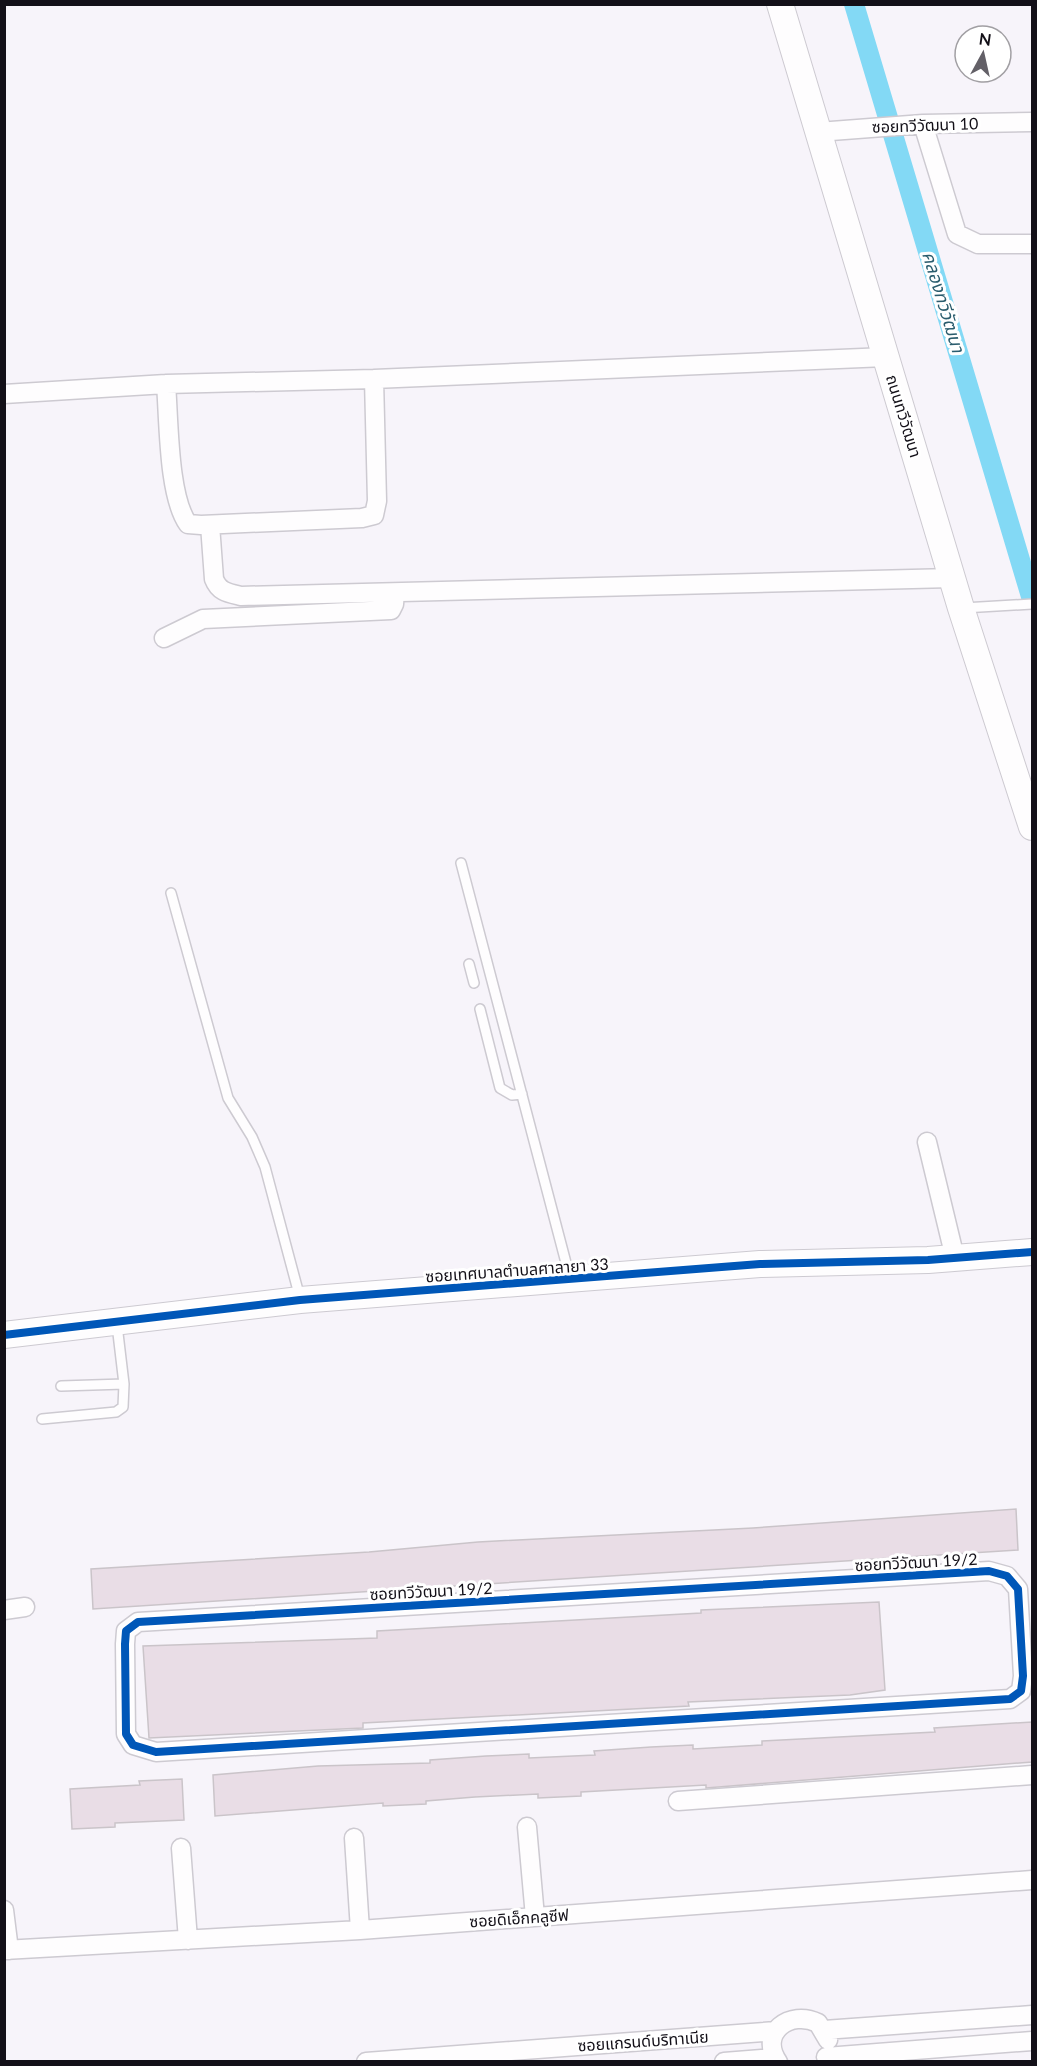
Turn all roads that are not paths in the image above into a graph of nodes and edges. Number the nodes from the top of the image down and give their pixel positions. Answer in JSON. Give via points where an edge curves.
{"nodes":[{"id":1,"x":780,"y":4,"type":"edge"},
{"id":2,"x":1032,"y":122,"type":"edge"},
{"id":3,"x":919,"y":124,"type":"junction"},
{"id":4,"x":818,"y":132,"type":"junction"},
{"id":5,"x":1032,"y":244,"type":"edge"},
{"id":6,"x":886,"y":357,"type":"junction"},
{"id":7,"x":374,"y":379,"type":"junction"},
{"id":8,"x":166,"y":384,"type":"junction"},
{"id":9,"x":4,"y":394,"type":"edge"},
{"id":10,"x":210,"y":525,"type":"junction"},
{"id":11,"x":952,"y":578,"type":"junction"},
{"id":12,"x":394,"y":593,"type":"junction"},
{"id":13,"x":1032,"y":604,"type":"edge"},
{"id":14,"x":961,"y":608,"type":"junction"},
{"id":15,"x":164,"y":638,"type":"dead end"},
{"id":16,"x":1032,"y":827,"type":"edge"},
{"id":17,"x":461,"y":863,"type":"dead end"},
{"id":18,"x":171,"y":893,"type":"dead end"},
{"id":19,"x":469,"y":964,"type":"dead end"},
{"id":20,"x":474,"y":983,"type":"dead end"},
{"id":21,"x":480,"y":1009,"type":"dead end"},
{"id":22,"x":522,"y":1094,"type":"junction"},
{"id":23,"x":927,"y":1142,"type":"dead end"},
{"id":24,"x":1032,"y":1252,"type":"edge"},
{"id":25,"x":955,"y":1257,"type":"junction"},
{"id":26,"x":571,"y":1280,"type":"junction"},
{"id":27,"x":300,"y":1300,"type":"junction"},
{"id":28,"x":116,"y":1322,"type":"junction"},
{"id":29,"x":4,"y":1335,"type":"edge"},
{"id":30,"x":124,"y":1383,"type":"junction"},
{"id":31,"x":61,"y":1386,"type":"dead end"},
{"id":32,"x":42,"y":1419,"type":"dead end"},
{"id":33,"x":25,"y":1607,"type":"dead end"},
{"id":34,"x":4,"y":1610,"type":"edge"},
{"id":35,"x":1027,"y":1630,"type":"edge"},
{"id":36,"x":1032,"y":1775,"type":"edge"},
{"id":37,"x":678,"y":1801,"type":"dead end"},
{"id":38,"x":527,"y":1827,"type":"dead end"},
{"id":39,"x":354,"y":1838,"type":"dead end"},
{"id":40,"x":181,"y":1848,"type":"dead end"},
{"id":41,"x":1032,"y":1880,"type":"edge"},
{"id":42,"x":4,"y":1910,"type":"edge"},
{"id":43,"x":535,"y":1917,"type":"junction"},
{"id":44,"x":360,"y":1930,"type":"junction"},
{"id":45,"x":188,"y":1940,"type":"junction"},
{"id":46,"x":7,"y":1950,"type":"edge"},
{"id":47,"x":1032,"y":2015,"type":"edge"},
{"id":48,"x":824,"y":2030,"type":"junction"},
{"id":49,"x":776,"y":2031,"type":"junction"},
{"id":50,"x":1032,"y":2041,"type":"edge"},
{"id":51,"x":824,"y":2059,"type":"edge"},
{"id":52,"x":776,"y":2060,"type":"edge"},
{"id":53,"x":366,"y":2061,"type":"edge"},
{"id":54,"x":724,"y":2061,"type":"edge"}],
"edges":[{"from":1,"to":4,"type":"street","name":"ถนนทวีวัฒนา"},
{"from":2,"to":3,"type":"street","name":"ซอยทวีวัฒนา 10"},
{"from":3,"to":4,"type":"street","name":"ซอยทวีวัฒนา 10"},
{"from":3,"to":5,"type":"street","via":[[957,234],[978,244]]},
{"from":4,"to":6,"type":"street","name":"ถนนทวีวัฒนา"},
{"from":6,"to":7,"type":"street"},
{"from":6,"to":11,"type":"street","name":"ถนนทวีวัฒนา"},
{"from":7,"to":8,"type":"street"},
{"from":7,"to":10,"type":"street","via":[[375,515]]},
{"from":8,"to":9,"type":"street"},
{"from":8,"to":10,"type":"street","via":[[180,513],[188,524]]},
{"from":10,"to":12,"type":"street","via":[[214,579],[217,588],[226,593]]},
{"from":11,"to":12,"type":"street"},
{"from":11,"to":14,"type":"street","name":"ถนนทวีวัฒนา"},
{"from":12,"to":15,"type":"street","via":[[391,609],[203,619]]},
{"from":13,"to":14,"type":"lane"},
{"from":14,"to":16,"type":"street","name":"ถนนทวีวัฒนา"},
{"from":17,"to":22,"type":"lane"},
{"from":18,"to":27,"type":"lane","via":[[228,1098],[265,1167]]},
{"from":19,"to":20,"type":"lane"},
{"from":21,"to":22,"type":"lane","via":[[500,1088],[512,1095]]},
{"from":22,"to":26,"type":"lane"},
{"from":23,"to":25,"type":"street"},
{"from":24,"to":25,"type":"street","name":"ซอยเทศบาลตำบลศาลายา 33"},
{"from":25,"to":26,"type":"street","name":"ซอยเทศบาลตำบลศาลายา 33","via":[[760,1264]]},
{"from":26,"to":27,"type":"street","name":"ซอยเทศบาลตำบลศาลายา 33"},
{"from":27,"to":28,"type":"street","name":"ซอยเทศบาลตำบลศาลายา 33"},
{"from":28,"to":29,"type":"street","name":"ซอยเทศบาลตำบลศาลายา 33"},
{"from":28,"to":30,"type":"lane"},
{"from":30,"to":31,"type":"lane"},
{"from":30,"to":32,"type":"lane","via":[[125,1400],[116,1412]]},
{"from":33,"to":34,"type":"street"},
{"from":35,"to":35,"type":"street","name":"ซอยทวีวัฒนา 19/2","via":[[1021,1691],[1010,1699],[156,1752],[133,1745],[126,1734],[126,1631],[138,1622],[989,1571],[1007,1576],[1018,1589]]},
{"from":36,"to":37,"type":"street"},
{"from":38,"to":43,"type":"street"},
{"from":39,"to":44,"type":"street"},
{"from":40,"to":45,"type":"street"},
{"from":41,"to":43,"type":"street","name":"ซอยดิเอ็กคลูซีฟ"},
{"from":42,"to":46,"type":"street"},
{"from":43,"to":44,"type":"street","name":"ซอยดิเอ็กคลูซีฟ"},
{"from":44,"to":45,"type":"street","name":"ซอยดิเอ็กคลูซีฟ"},
{"from":45,"to":46,"type":"street","name":"ซอยดิเอ็กคลูซีฟ"},
{"from":47,"to":48,"type":"street"},
{"from":48,"to":49,"type":"street","name":"ซอยแกรนด์บริทาเนีย","via":[[818,2023],[800,2017],[790,2019]]},
{"from":48,"to":51,"type":"street","via":[[828,2048]]},
{"from":49,"to":52,"type":"street","name":"ซอยแกรนด์บริทาเนีย","via":[[772,2049]]},
{"from":49,"to":53,"type":"street","name":"ซอยแกรนด์บริทาเนีย"},
{"from":50,"to":51,"type":"street"},
{"from":52,"to":54,"type":"street","name":"ซอยแกรนด์บริทาเนีย"}]}
